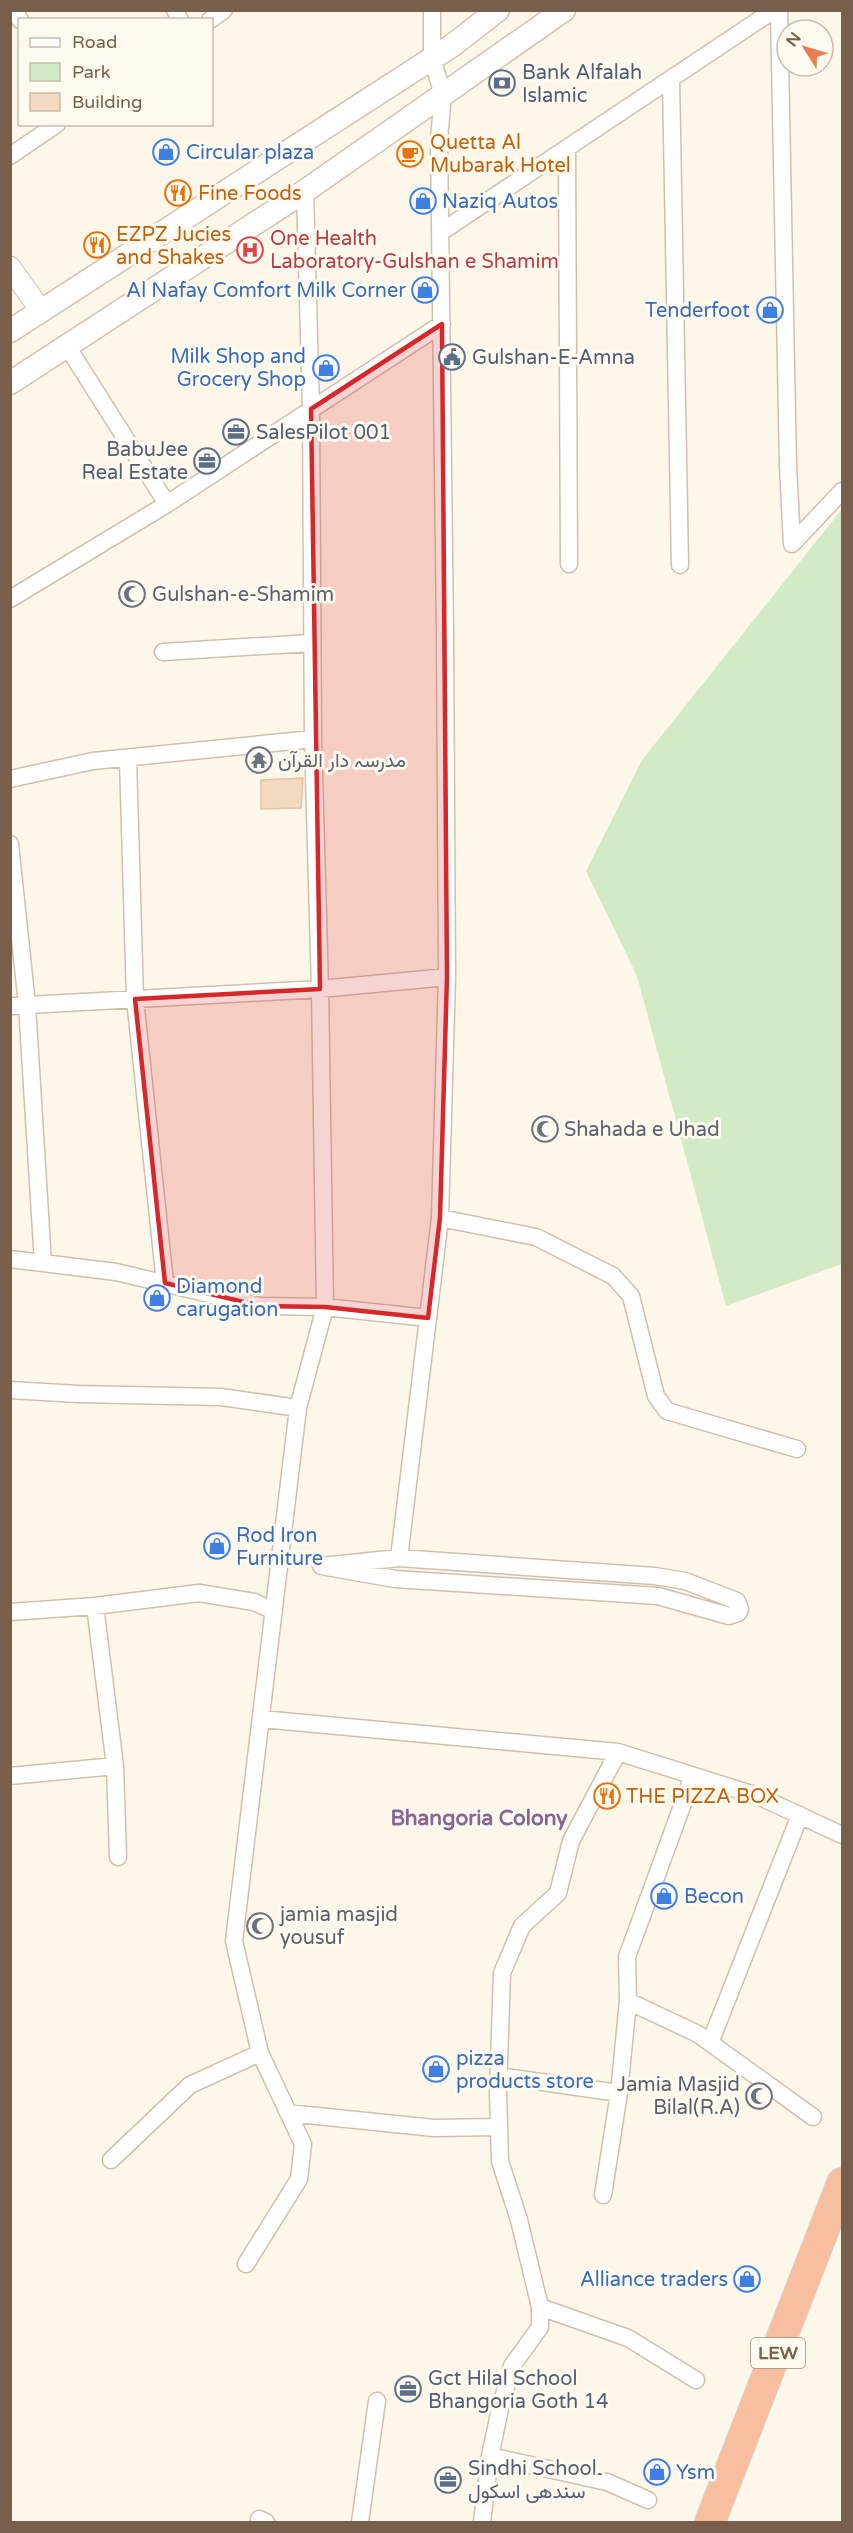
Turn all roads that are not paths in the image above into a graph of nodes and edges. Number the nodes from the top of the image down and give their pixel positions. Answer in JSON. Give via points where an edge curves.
{"nodes":[{"id":1,"x":432,"y":10,"type":"edge"},
{"id":2,"x":498,"y":10,"type":"edge"},
{"id":3,"x":564,"y":10,"type":"edge"},
{"id":4,"x":774,"y":10,"type":"edge"},
{"id":5,"x":779,"y":10,"type":"edge"},
{"id":6,"x":432,"y":58,"type":"junction"},
{"id":7,"x":671,"y":79,"type":"junction"},
{"id":8,"x":443,"y":95,"type":"junction"},
{"id":9,"x":54,"y":126,"type":"edge"},
{"id":10,"x":567,"y":148,"type":"junction"},
{"id":11,"x":10,"y":156,"type":"edge"},
{"id":12,"x":305,"y":191,"type":"junction"},
{"id":13,"x":441,"y":232,"type":"junction"},
{"id":14,"x":10,"y":267,"type":"edge"},
{"id":15,"x":41,"y":311,"type":"junction"},
{"id":16,"x":442,"y":324,"type":"junction"},
{"id":17,"x":10,"y":331,"type":"edge"},
{"id":18,"x":67,"y":346,"type":"junction"},
{"id":19,"x":10,"y":383,"type":"edge"},
{"id":20,"x":311,"y":409,"type":"junction"},
{"id":21,"x":843,"y":491,"type":"edge"},
{"id":22,"x":167,"y":504,"type":"junction"},
{"id":23,"x":569,"y":564,"type":"dead end"},
{"id":24,"x":680,"y":565,"type":"dead end"},
{"id":25,"x":10,"y":599,"type":"edge"},
{"id":26,"x":311,"y":643,"type":"junction"},
{"id":27,"x":163,"y":652,"type":"dead end"},
{"id":28,"x":313,"y":739,"type":"junction"},
{"id":29,"x":128,"y":759,"type":"junction"},
{"id":30,"x":10,"y":779,"type":"edge"},
{"id":31,"x":10,"y":844,"type":"edge"},
{"id":32,"x":447,"y":977,"type":"junction"},
{"id":33,"x":320,"y":989,"type":"junction"},
{"id":34,"x":135,"y":999,"type":"junction"},
{"id":35,"x":19,"y":1005,"type":"edge"},
{"id":36,"x":440,"y":1218,"type":"junction"},
{"id":37,"x":10,"y":1259,"type":"edge"},
{"id":38,"x":43,"y":1263,"type":"junction"},
{"id":39,"x":165,"y":1283,"type":"junction"},
{"id":40,"x":325,"y":1306,"type":"junction"},
{"id":41,"x":428,"y":1318,"type":"junction"},
{"id":42,"x":10,"y":1390,"type":"edge"},
{"id":43,"x":298,"y":1407,"type":"junction"},
{"id":44,"x":797,"y":1449,"type":"dead end"},
{"id":45,"x":399,"y":1558,"type":"junction"},
{"id":46,"x":95,"y":1606,"type":"junction"},
{"id":47,"x":274,"y":1611,"type":"junction"},
{"id":48,"x":10,"y":1612,"type":"edge"},
{"id":49,"x":261,"y":1719,"type":"junction"},
{"id":50,"x":618,"y":1752,"type":"junction"},
{"id":51,"x":115,"y":1766,"type":"junction"},
{"id":52,"x":10,"y":1776,"type":"edge"},
{"id":53,"x":693,"y":1776,"type":"junction"},
{"id":54,"x":800,"y":1815,"type":"junction"},
{"id":55,"x":843,"y":1835,"type":"edge"},
{"id":56,"x":118,"y":1857,"type":"dead end"},
{"id":57,"x":628,"y":2001,"type":"junction"},
{"id":58,"x":710,"y":2043,"type":"junction"},
{"id":59,"x":260,"y":2053,"type":"junction"},
{"id":60,"x":499,"y":2076,"type":"junction"},
{"id":61,"x":619,"y":2093,"type":"junction"},
{"id":62,"x":288,"y":2113,"type":"junction"},
{"id":63,"x":813,"y":2117,"type":"dead end"},
{"id":64,"x":499,"y":2127,"type":"junction"},
{"id":65,"x":111,"y":2160,"type":"dead end"},
{"id":66,"x":843,"y":2183,"type":"edge"},
{"id":67,"x":603,"y":2195,"type":"dead end"},
{"id":68,"x":246,"y":2264,"type":"dead end"},
{"id":69,"x":540,"y":2307,"type":"junction"},
{"id":70,"x":696,"y":2380,"type":"dead end"},
{"id":71,"x":377,"y":2401,"type":"dead end"},
{"id":72,"x":490,"y":2456,"type":"junction"},
{"id":73,"x":648,"y":2500,"type":"dead end"},
{"id":74,"x":360,"y":2523,"type":"edge"},
{"id":75,"x":482,"y":2523,"type":"edge"},
{"id":76,"x":710,"y":2523,"type":"edge"}],
"edges":[{"from":1,"to":6,"type":"street"},
{"from":2,"to":6,"type":"main road"},
{"from":3,"to":8,"type":"main road"},
{"from":4,"to":7,"type":"street"},
{"from":5,"to":21,"type":"street","via":[[792,544]]},
{"from":6,"to":8,"type":"street"},
{"from":6,"to":15,"type":"main road"},
{"from":7,"to":10,"type":"street"},
{"from":7,"to":24,"type":"street"},
{"from":8,"to":12,"type":"main road"},
{"from":8,"to":13,"type":"street","via":[[439,139]]},
{"from":9,"to":11,"type":"street"},
{"from":10,"to":13,"type":"street"},
{"from":10,"to":23,"type":"street"},
{"from":12,"to":18,"type":"main road"},
{"from":12,"to":20,"type":"street"},
{"from":13,"to":16,"type":"street"},
{"from":14,"to":15,"type":"street"},
{"from":15,"to":17,"type":"main road"},
{"from":16,"to":20,"type":"street"},
{"from":16,"to":32,"type":"street"},
{"from":18,"to":19,"type":"main road"},
{"from":18,"to":22,"type":"street"},
{"from":20,"to":22,"type":"street"},
{"from":20,"to":26,"type":"street"},
{"from":22,"to":25,"type":"street"},
{"from":26,"to":27,"type":"street"},
{"from":26,"to":28,"type":"street"},
{"from":28,"to":29,"type":"street"},
{"from":28,"to":33,"type":"street"},
{"from":29,"to":30,"type":"street","via":[[93,761]]},
{"from":29,"to":34,"type":"street"},
{"from":31,"to":35,"type":"street"},
{"from":32,"to":33,"type":"street"},
{"from":32,"to":36,"type":"street"},
{"from":33,"to":34,"type":"street"},
{"from":33,"to":40,"type":"street"},
{"from":34,"to":35,"type":"street"},
{"from":34,"to":39,"type":"street"},
{"from":35,"to":38,"type":"street"},
{"from":36,"to":41,"type":"street"},
{"from":36,"to":44,"type":"street","via":[[536,1237],[613,1276],[631,1296],[656,1396],[667,1411]]},
{"from":37,"to":38,"type":"street"},
{"from":38,"to":39,"type":"street"},
{"from":39,"to":40,"type":"street","via":[[260,1306]]},
{"from":40,"to":41,"type":"street"},
{"from":40,"to":43,"type":"street"},
{"from":41,"to":45,"type":"street"},
{"from":42,"to":43,"type":"street","via":[[221,1397]]},
{"from":43,"to":47,"type":"street"},
{"from":45,"to":45,"type":"street","via":[[655,1576],[685,1581],[737,1601],[740,1609],[735,1616],[729,1616],[658,1596],[395,1579],[321,1566]]},
{"from":46,"to":47,"type":"street","via":[[199,1593],[254,1602]]},
{"from":46,"to":48,"type":"street"},
{"from":46,"to":51,"type":"street"},
{"from":47,"to":49,"type":"street"},
{"from":49,"to":50,"type":"street"},
{"from":49,"to":59,"type":"street","via":[[234,1941]]},
{"from":50,"to":53,"type":"street"},
{"from":50,"to":60,"type":"street","via":[[571,1841],[558,1893],[522,1926],[502,1973]]},
{"from":51,"to":52,"type":"street"},
{"from":51,"to":56,"type":"street"},
{"from":53,"to":54,"type":"street","via":[[758,1796]]},
{"from":53,"to":57,"type":"street","via":[[627,1957]]},
{"from":54,"to":55,"type":"street"},
{"from":54,"to":58,"type":"street"},
{"from":57,"to":58,"type":"street"},
{"from":57,"to":61,"type":"street"},
{"from":58,"to":63,"type":"street"},
{"from":59,"to":62,"type":"street"},
{"from":59,"to":65,"type":"street","via":[[189,2085]]},
{"from":60,"to":61,"type":"street"},
{"from":60,"to":64,"type":"street"},
{"from":61,"to":67,"type":"street"},
{"from":62,"to":64,"type":"street","via":[[434,2128]]},
{"from":62,"to":68,"type":"street","via":[[303,2144],[298,2179]]},
{"from":64,"to":69,"type":"street","via":[[500,2161]]},
{"from":66,"to":76,"type":"highway","number":"LEW"},
{"from":69,"to":70,"type":"street","via":[[628,2338]]},
{"from":69,"to":72,"type":"street","via":[[540,2327],[512,2366]]},
{"from":71,"to":74,"type":"street"},
{"from":72,"to":73,"type":"street","via":[[607,2482]]},
{"from":72,"to":75,"type":"street"}]}
